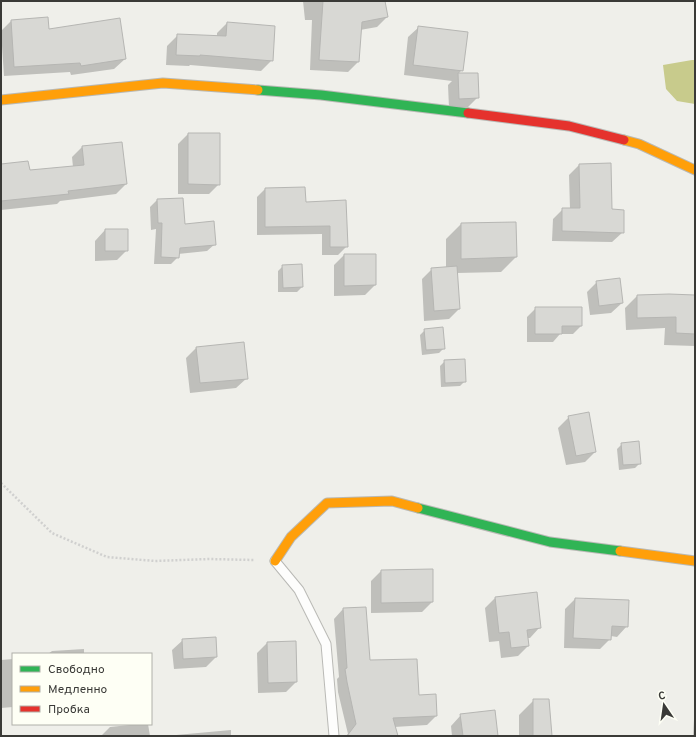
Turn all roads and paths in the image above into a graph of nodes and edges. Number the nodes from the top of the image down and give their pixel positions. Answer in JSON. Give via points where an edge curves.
{"nodes":[{"id":1,"x":1,"y":100,"type":"edge"},
{"id":2,"x":695,"y":170,"type":"edge"},
{"id":3,"x":1,"y":483,"type":"edge"},
{"id":4,"x":275,"y":561,"type":"junction"},
{"id":5,"x":695,"y":561,"type":"edge"},
{"id":6,"x":334,"y":736,"type":"edge"}],
"edges":[{"from":1,"to":2,"type":"street","via":[[163,83],[321,95],[569,126],[639,144]]},
{"from":3,"to":4,"type":"path","via":[[52,533],[107,557],[155,561]]},
{"from":4,"to":5,"type":"street","via":[[291,537],[327,503],[392,502],[550,542]]},
{"from":4,"to":6,"type":"lane","via":[[299,590],[326,644]]}]}
